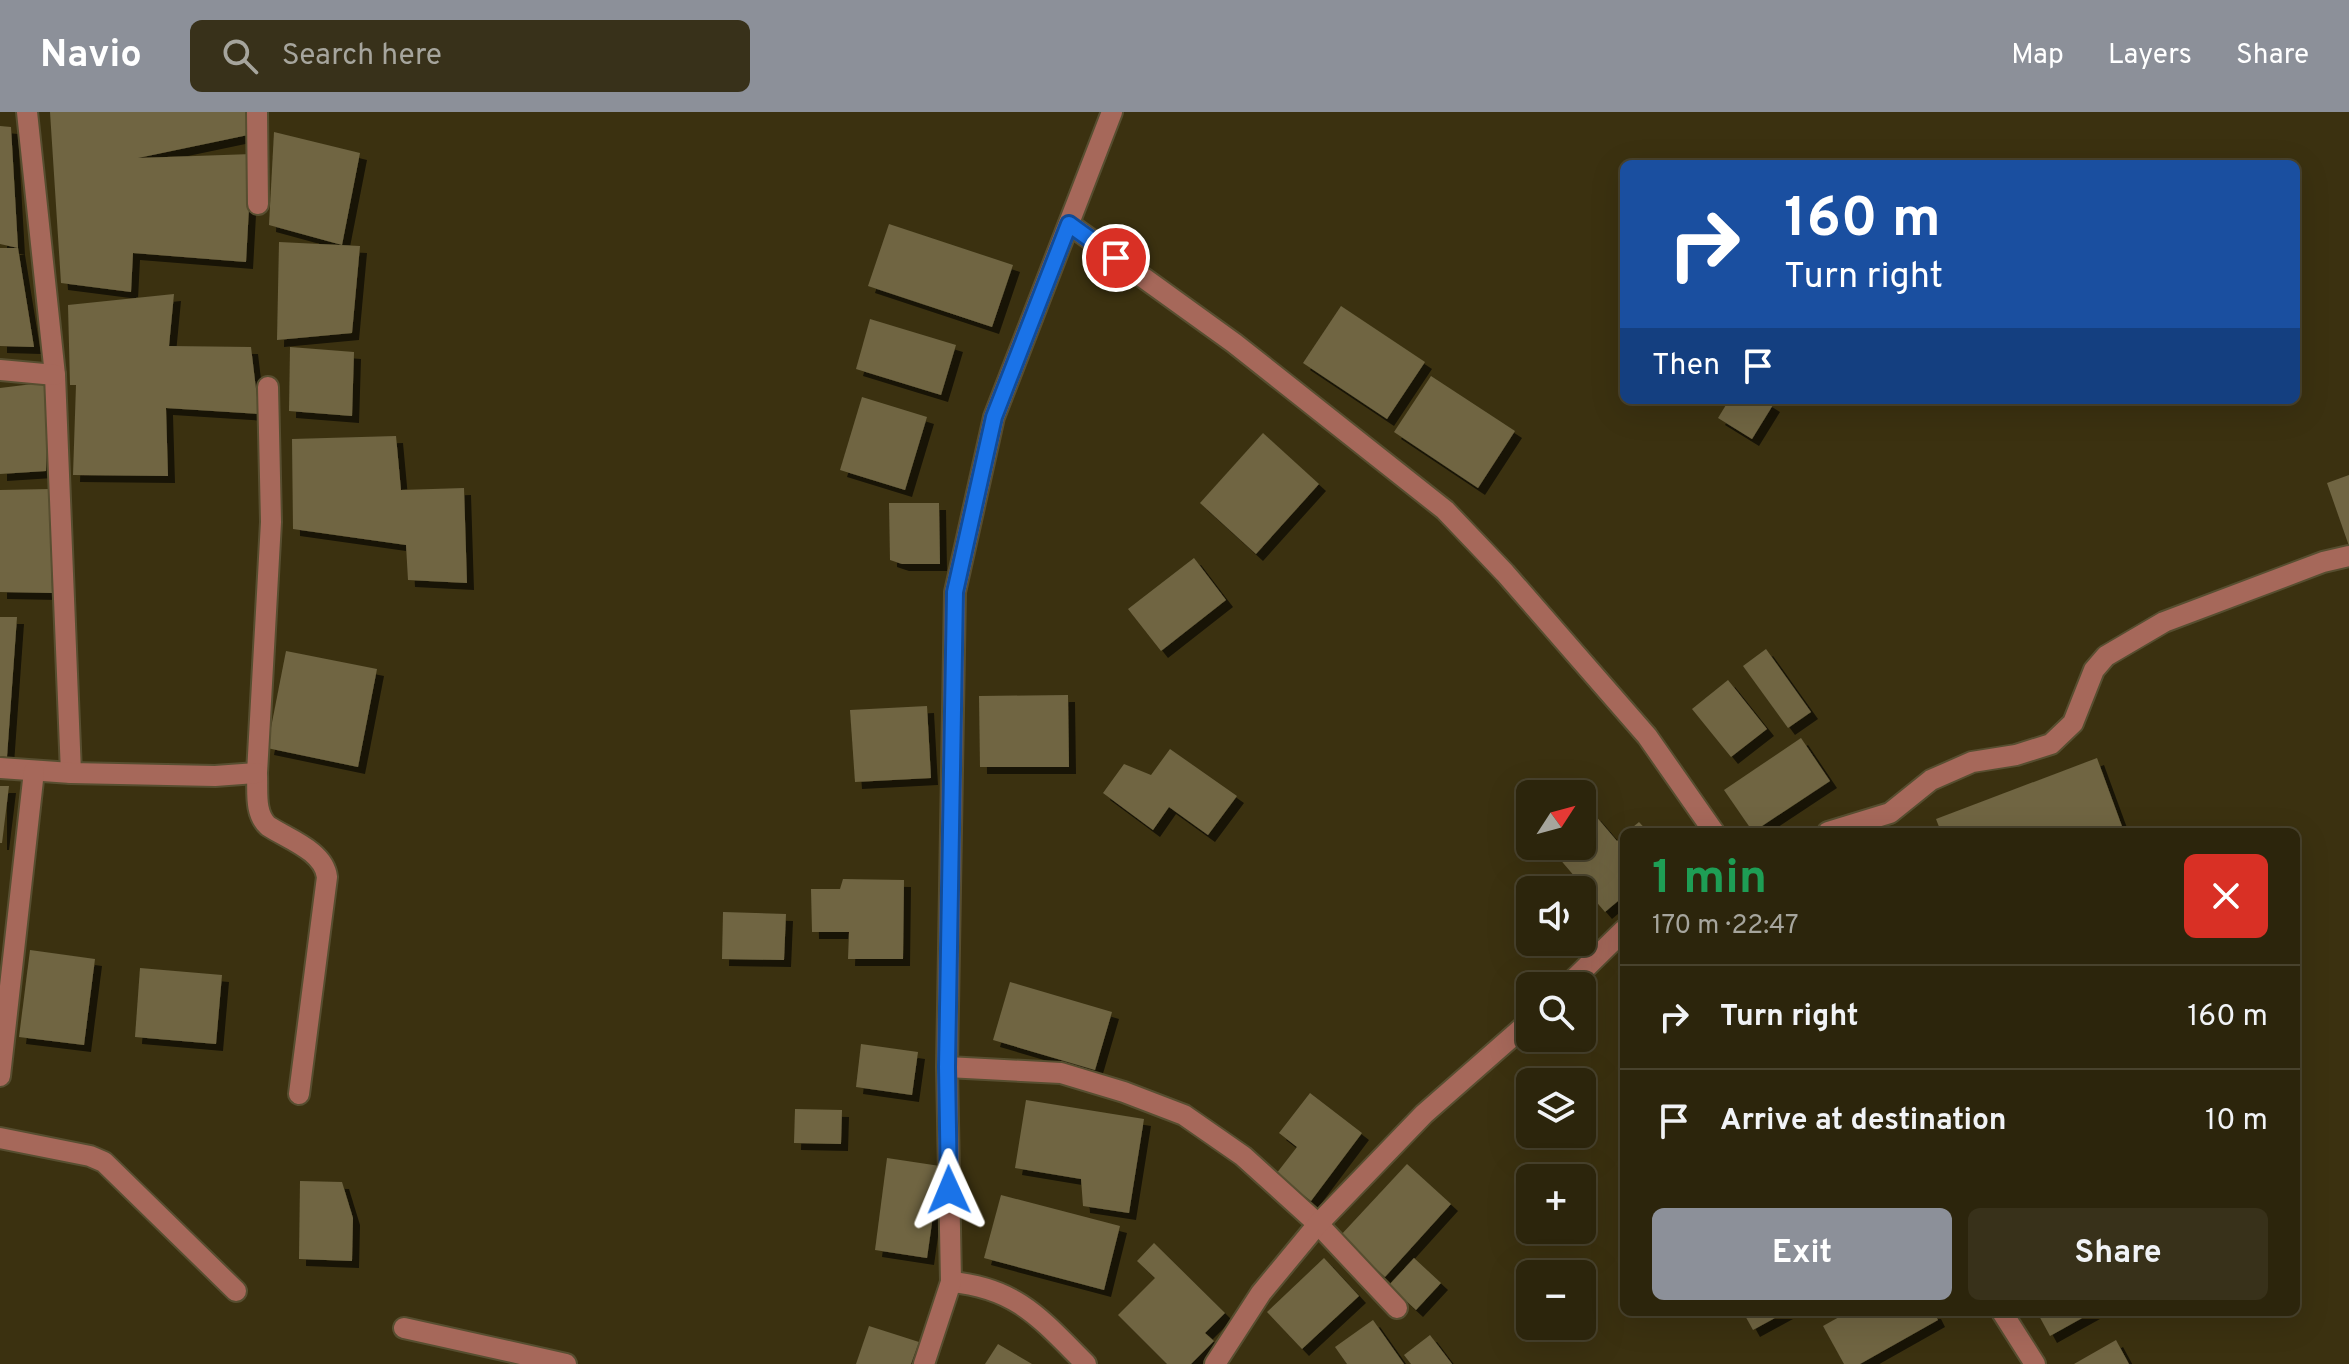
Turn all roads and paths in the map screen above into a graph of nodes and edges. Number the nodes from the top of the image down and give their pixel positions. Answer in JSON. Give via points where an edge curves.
{"nodes":[{"id":1,"x":27,"y":112,"type":"edge"},
{"id":2,"x":257,"y":112,"type":"edge"},
{"id":3,"x":1112,"y":112,"type":"edge"},
{"id":4,"x":258,"y":204,"type":"dead end"},
{"id":5,"x":1069,"y":224,"type":"junction"},
{"id":6,"x":0,"y":370,"type":"edge"},
{"id":7,"x":55,"y":375,"type":"junction"},
{"id":8,"x":268,"y":387,"type":"dead end"},
{"id":9,"x":2349,"y":556,"type":"edge"},
{"id":10,"x":0,"y":768,"type":"edge"},
{"id":11,"x":34,"y":771,"type":"junction"},
{"id":12,"x":71,"y":773,"type":"junction"},
{"id":13,"x":257,"y":773,"type":"junction"},
{"id":14,"x":1711,"y":828,"type":"edge"},
{"id":15,"x":1841,"y":828,"type":"edge"},
{"id":16,"x":1620,"y":934,"type":"edge"},
{"id":17,"x":1581,"y":972,"type":"edge"},
{"id":18,"x":1516,"y":1033,"type":"edge"},
{"id":19,"x":947,"y":1067,"type":"junction"},
{"id":20,"x":0,"y":1076,"type":"edge"},
{"id":21,"x":299,"y":1094,"type":"dead end"},
{"id":22,"x":0,"y":1138,"type":"edge"},
{"id":23,"x":1318,"y":1224,"type":"junction"},
{"id":24,"x":951,"y":1282,"type":"junction"},
{"id":25,"x":236,"y":1291,"type":"dead end"},
{"id":26,"x":1397,"y":1308,"type":"dead end"},
{"id":27,"x":2005,"y":1316,"type":"edge"},
{"id":28,"x":404,"y":1328,"type":"dead end"},
{"id":29,"x":566,"y":1364,"type":"edge"},
{"id":30,"x":924,"y":1364,"type":"edge"},
{"id":31,"x":1086,"y":1364,"type":"edge"},
{"id":32,"x":1215,"y":1364,"type":"edge"},
{"id":33,"x":2035,"y":1364,"type":"edge"}],
"edges":[{"from":1,"to":7,"type":"street"},
{"from":2,"to":4,"type":"street"},
{"from":3,"to":5,"type":"street"},
{"from":5,"to":14,"type":"street","via":[[1234,343],[1445,510],[1647,736]]},
{"from":5,"to":19,"type":"street","via":[[994,417],[955,592]]},
{"from":6,"to":7,"type":"street"},
{"from":7,"to":12,"type":"street"},
{"from":8,"to":13,"type":"street","via":[[271,522]]},
{"from":9,"to":15,"type":"street","via":[[2164,622],[2106,656],[2094,670],[2073,723],[2051,744],[1972,762],[1931,780],[1890,813]]},
{"from":10,"to":11,"type":"street"},
{"from":11,"to":12,"type":"street"},
{"from":11,"to":20,"type":"street"},
{"from":12,"to":13,"type":"street"},
{"from":13,"to":21,"type":"street","via":[[261,819],[318,857],[327,872]]},
{"from":16,"to":17,"type":"street"},
{"from":18,"to":23,"type":"street","via":[[1424,1114]]},
{"from":19,"to":23,"type":"street","via":[[1061,1073],[1184,1115],[1243,1156]]},
{"from":19,"to":24,"type":"street"},
{"from":22,"to":25,"type":"street","via":[[104,1162]]},
{"from":23,"to":26,"type":"street"},
{"from":23,"to":32,"type":"street","via":[[1261,1293]]},
{"from":24,"to":30,"type":"street"},
{"from":24,"to":31,"type":"street","via":[[1004,1293]]},
{"from":27,"to":33,"type":"street"},
{"from":28,"to":29,"type":"street"}]}
